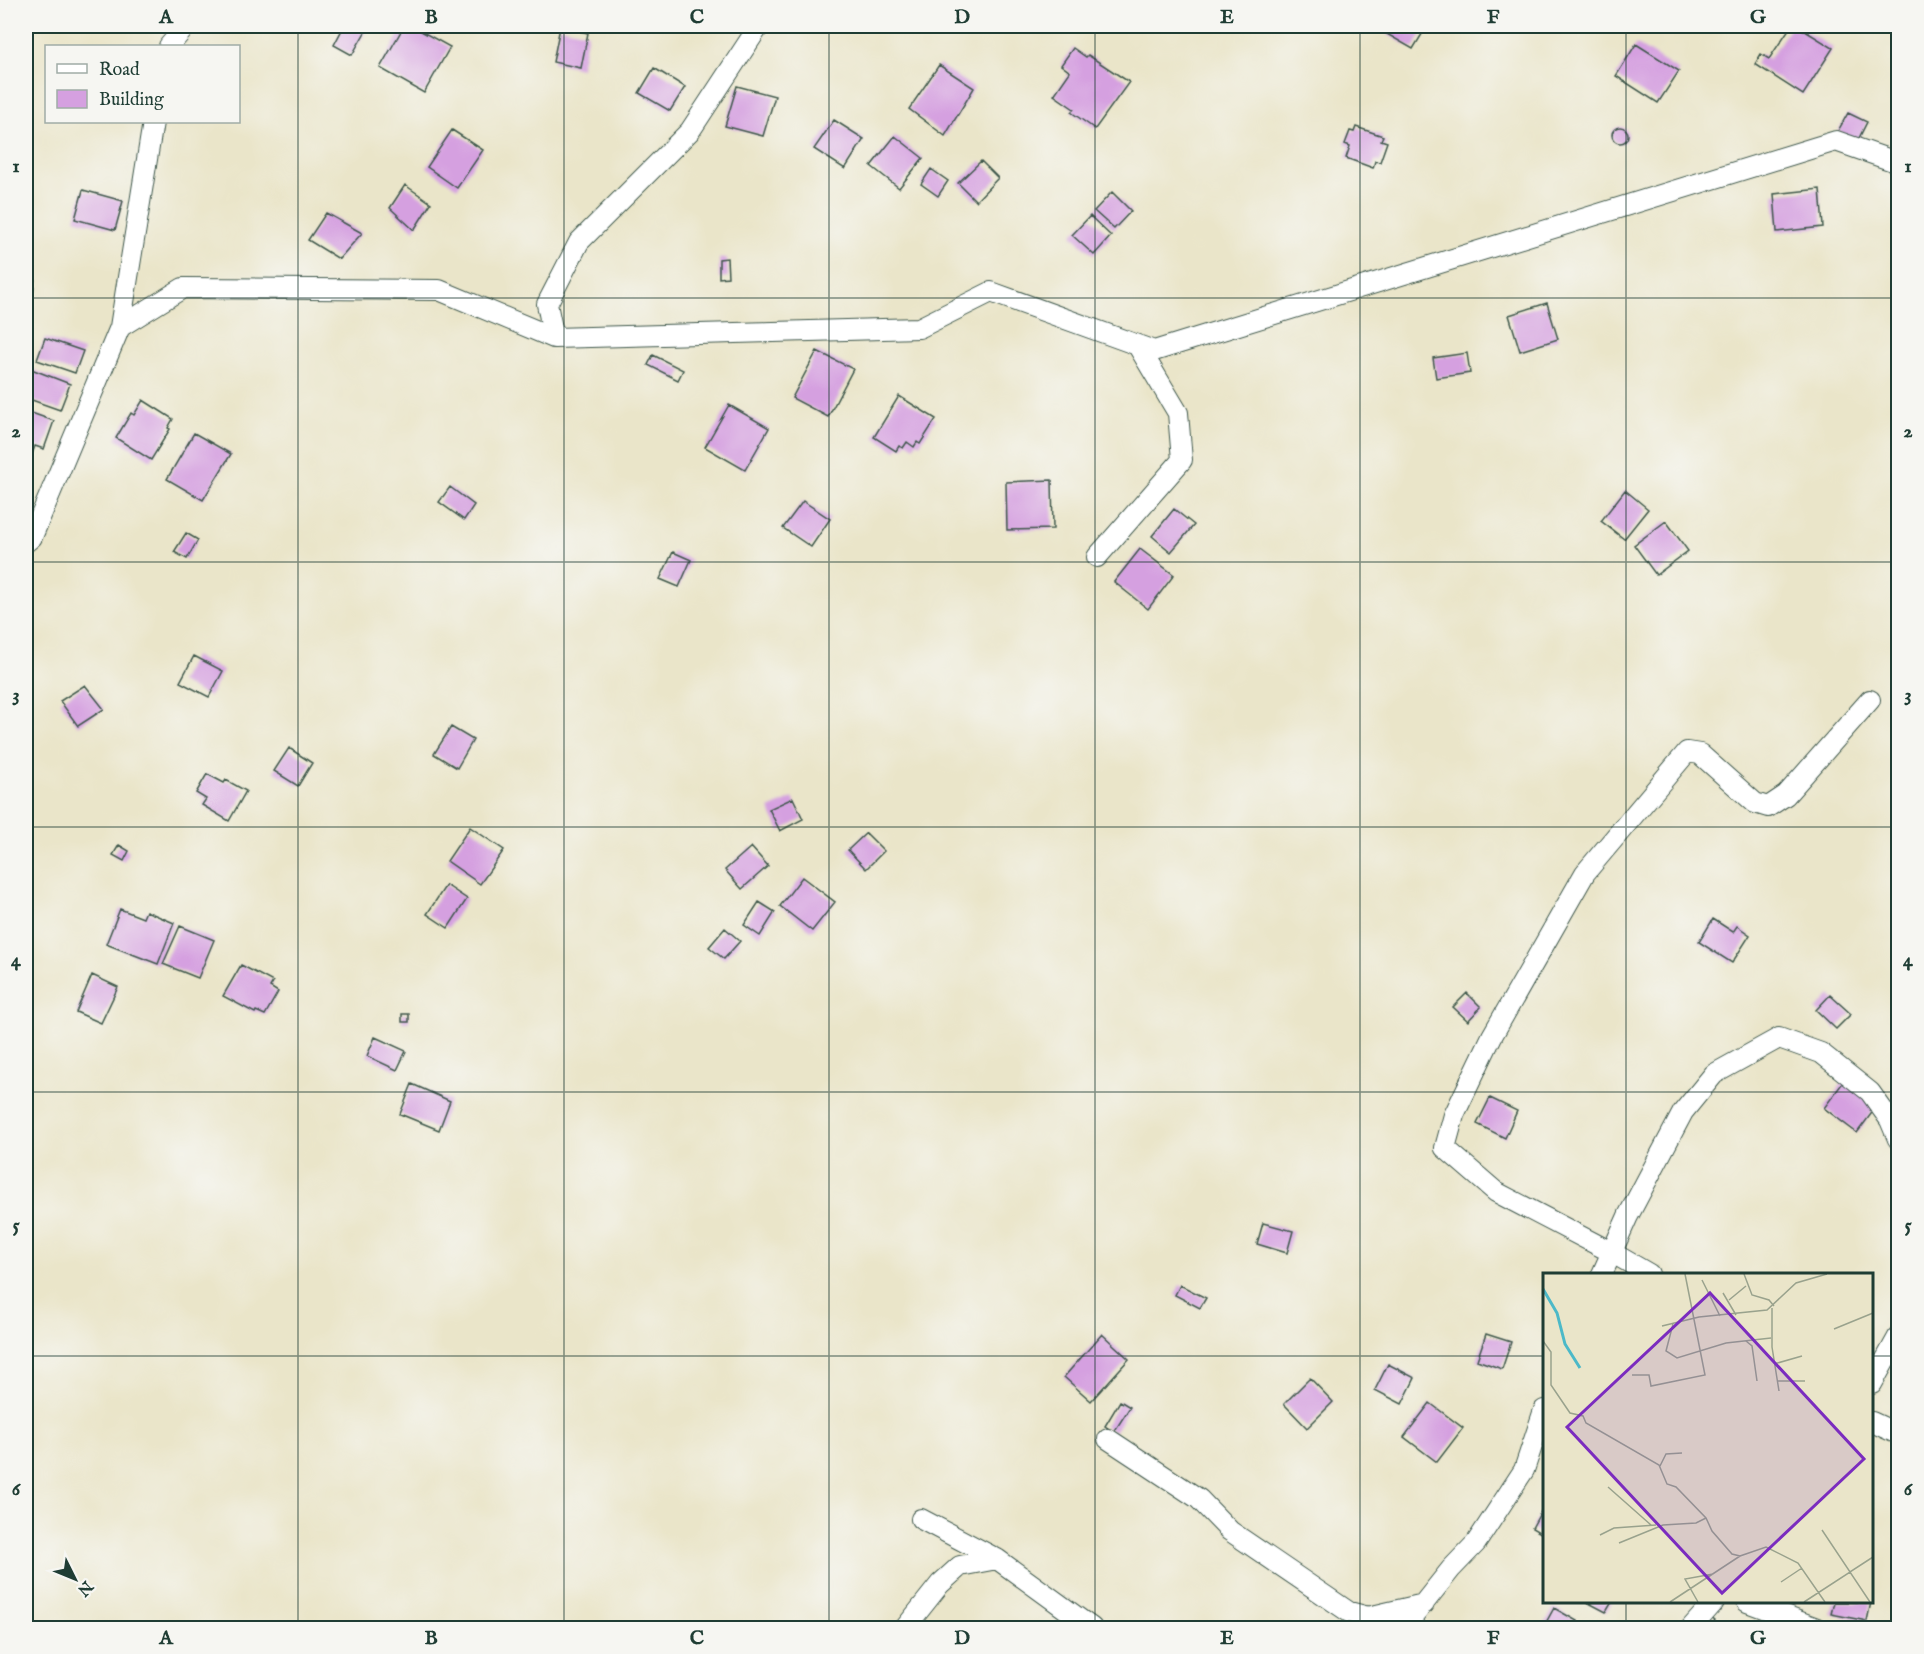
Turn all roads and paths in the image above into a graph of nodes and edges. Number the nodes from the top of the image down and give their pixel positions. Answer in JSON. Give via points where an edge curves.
{"nodes":[{"id":1,"x":168,"y":26,"type":"edge"},
{"id":2,"x":186,"y":26,"type":"edge"},
{"id":3,"x":759,"y":26,"type":"edge"},
{"id":4,"x":167,"y":45,"type":"edge"},
{"id":5,"x":168,"y":45,"type":"edge"},
{"id":6,"x":153,"y":123,"type":"edge"},
{"id":7,"x":1899,"y":161,"type":"edge"},
{"id":8,"x":120,"y":327,"type":"junction"},
{"id":9,"x":554,"y":338,"type":"junction"},
{"id":10,"x":1138,"y":346,"type":"junction"},
{"id":11,"x":26,"y":542,"type":"edge"},
{"id":12,"x":1097,"y":557,"type":"dead end"},
{"id":13,"x":1870,"y":700,"type":"dead end"},
{"id":14,"x":1899,"y":1139,"type":"edge"},
{"id":15,"x":1611,"y":1252,"type":"junction"},
{"id":16,"x":1603,"y":1273,"type":"edge"},
{"id":17,"x":1646,"y":1273,"type":"edge"},
{"id":18,"x":1899,"y":1337,"type":"edge"},
{"id":19,"x":1873,"y":1382,"type":"edge"},
{"id":20,"x":1543,"y":1416,"type":"edge"},
{"id":21,"x":1873,"y":1422,"type":"edge"},
{"id":22,"x":1899,"y":1434,"type":"edge"},
{"id":23,"x":1108,"y":1439,"type":"dead end"},
{"id":24,"x":921,"y":1519,"type":"dead end"},
{"id":25,"x":997,"y":1559,"type":"junction"},
{"id":26,"x":1713,"y":1603,"type":"edge"},
{"id":27,"x":1750,"y":1603,"type":"edge"},
{"id":28,"x":1424,"y":1604,"type":"junction"},
{"id":29,"x":905,"y":1629,"type":"edge"},
{"id":30,"x":1092,"y":1629,"type":"edge"},
{"id":31,"x":1404,"y":1629,"type":"edge"},
{"id":32,"x":1691,"y":1629,"type":"edge"},
{"id":33,"x":1817,"y":1629,"type":"edge"}],
"edges":[{"from":1,"to":4,"type":"street"},
{"from":2,"to":5,"type":"street"},
{"from":3,"to":9,"type":"street","via":[[690,131],[579,242],[547,304]]},
{"from":6,"to":8,"type":"street"},
{"from":7,"to":10,"type":"street","via":[[1836,141],[1154,351]]},
{"from":8,"to":9,"type":"street","via":[[183,288],[439,290]]},
{"from":8,"to":11,"type":"street","via":[[32,537]]},
{"from":9,"to":10,"type":"street","via":[[919,328],[991,292]]},
{"from":10,"to":12,"type":"street","via":[[1178,413],[1182,460]]},
{"from":13,"to":15,"type":"street","via":[[1786,795],[1768,807],[1755,803],[1700,754],[1687,752],[1585,873],[1492,1036],[1454,1115],[1445,1148],[1479,1178],[1496,1192]]},
{"from":14,"to":15,"type":"street","via":[[1870,1092],[1821,1053],[1779,1038],[1714,1074],[1683,1112]]},
{"from":15,"to":16,"type":"street"},
{"from":15,"to":17,"type":"street"},
{"from":18,"to":19,"type":"street"},
{"from":20,"to":28,"type":"street","via":[[1524,1470],[1476,1543]]},
{"from":21,"to":22,"type":"street"},
{"from":23,"to":28,"type":"street","via":[[1199,1499],[1230,1531],[1349,1612],[1368,1617]]},
{"from":24,"to":25,"type":"street"},
{"from":25,"to":29,"type":"street","via":[[960,1566],[940,1584]]},
{"from":25,"to":30,"type":"street"},
{"from":26,"to":32,"type":"street"},
{"from":27,"to":33,"type":"street"},
{"from":28,"to":31,"type":"street"}]}
